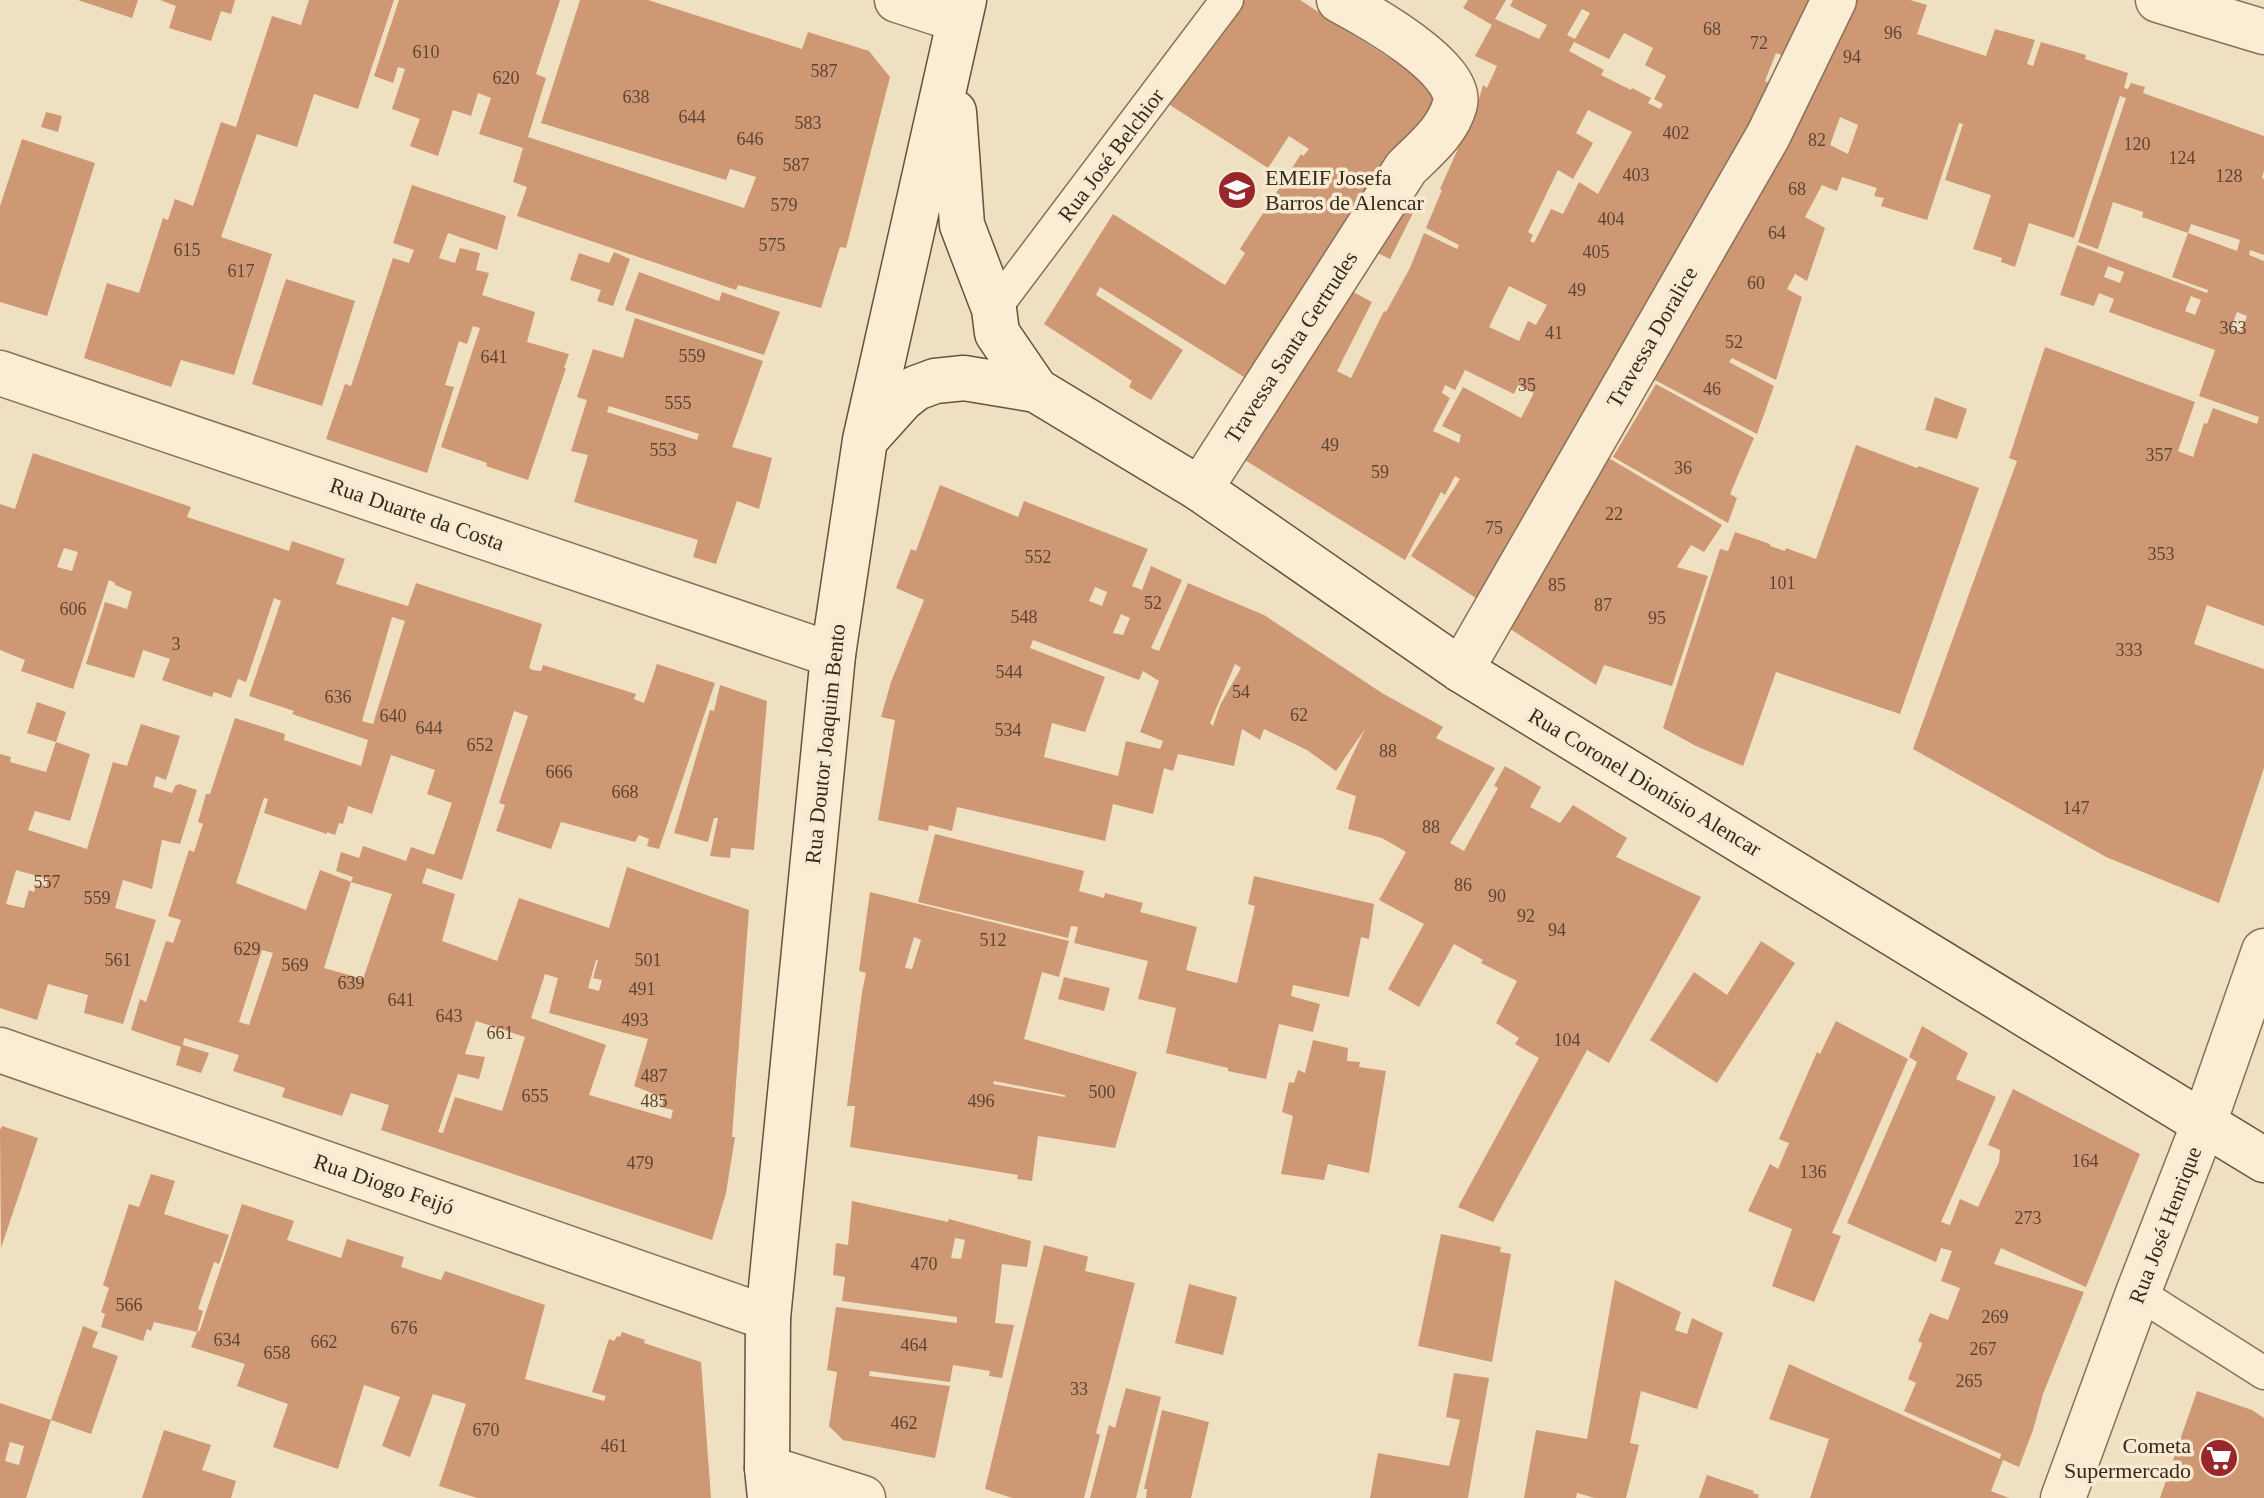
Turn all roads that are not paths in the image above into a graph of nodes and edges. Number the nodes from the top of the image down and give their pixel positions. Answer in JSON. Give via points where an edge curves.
{"nodes":[{"id":1,"x":897,"y":0,"type":"edge"},
{"id":2,"x":1227,"y":0,"type":"edge"},
{"id":3,"x":1339,"y":0,"type":"edge"},
{"id":4,"x":1834,"y":0,"type":"edge"},
{"id":5,"x":2158,"y":0,"type":"edge"},
{"id":6,"x":958,"y":23,"type":"edge"},
{"id":7,"x":2264,"y":32,"type":"edge"},
{"id":8,"x":994,"y":309,"type":"junction"},
{"id":9,"x":0,"y":373,"type":"edge"},
{"id":10,"x":1036,"y":390,"type":"junction"},
{"id":11,"x":865,"y":440,"type":"junction"},
{"id":12,"x":1200,"y":489,"type":"junction"},
{"id":13,"x":833,"y":655,"type":"junction"},
{"id":14,"x":1461,"y":670,"type":"junction"},
{"id":15,"x":2264,"y":951,"type":"edge"},
{"id":16,"x":0,"y":1050,"type":"edge"},
{"id":17,"x":2204,"y":1123,"type":"junction"},
{"id":18,"x":2264,"y":1160,"type":"edge"},
{"id":19,"x":2138,"y":1293,"type":"junction"},
{"id":20,"x":768,"y":1318,"type":"junction"},
{"id":21,"x":2264,"y":1373,"type":"edge"},
{"id":22,"x":769,"y":1483,"type":"edge"},
{"id":23,"x":863,"y":1498,"type":"edge"},
{"id":24,"x":2063,"y":1498,"type":"edge"}],
"edges":[{"from":1,"to":6,"type":"street"},
{"from":2,"to":8,"type":"lane","name":"Rua José Belchior"},
{"from":3,"to":12,"type":"street","name":"Travessa Santa Gertrudes","via":[[1426,57],[1450,81],[1454,105],[1445,128],[1406,168]]},
{"from":4,"to":14,"type":"street","name":"Travessa Doralice","via":[[1768,136]]},
{"from":5,"to":7,"type":"street"},
{"from":6,"to":8,"type":"street","name":"Rua Coronel Dionísio Alencar","via":[[962,225]]},
{"from":6,"to":11,"type":"street","name":"Rua Doutor Joaquim Bento"},
{"from":8,"to":10,"type":"street","name":"Rua Coronel Dionísio Alencar","via":[[997,333]]},
{"from":9,"to":13,"type":"street","name":"Rua Duarte da Costa"},
{"from":10,"to":11,"type":"street","name":"Rua Coronel Dionísio Alencar","via":[[964,378],[935,381],[902,399]]},
{"from":10,"to":12,"type":"street","name":"Rua Coronel Dionísio Alencar"},
{"from":11,"to":13,"type":"street","name":"Rua Doutor Joaquim Bento"},
{"from":12,"to":14,"type":"street","name":"Rua Coronel Dionísio Alencar"},
{"from":13,"to":20,"type":"street","name":"Rua Doutor Joaquim Bento"},
{"from":14,"to":17,"type":"street","name":"Rua Coronel Dionísio Alencar"},
{"from":15,"to":17,"type":"street","name":"Rua José Henrique"},
{"from":16,"to":20,"type":"street","name":"Rua Diogo Feijó"},
{"from":17,"to":18,"type":"street","name":"Rua Coronel Dionísio Alencar"},
{"from":17,"to":19,"type":"street","name":"Rua José Henrique"},
{"from":19,"to":21,"type":"lane"},
{"from":19,"to":24,"type":"street","name":"Rua José Henrique"},
{"from":20,"to":22,"type":"street","name":"Rua Doutor Joaquim Bento"},
{"from":22,"to":23,"type":"street"}]}
